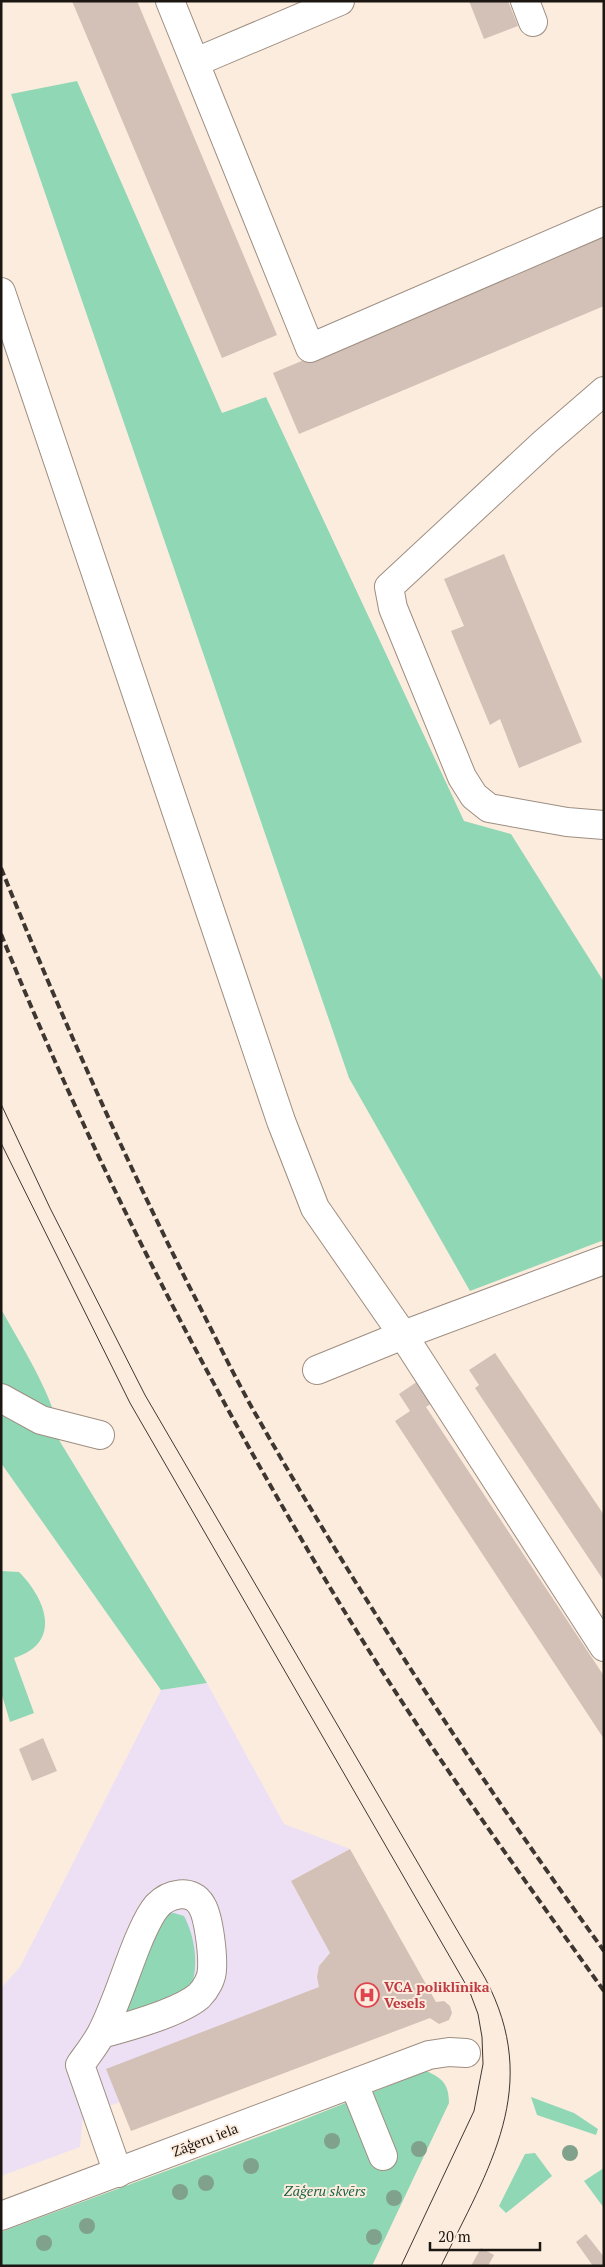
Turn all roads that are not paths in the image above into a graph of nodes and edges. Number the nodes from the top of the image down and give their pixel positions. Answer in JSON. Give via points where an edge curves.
{"nodes":[{"id":1,"x":170,"y":1,"type":"edge"},
{"id":2,"x":340,"y":1,"type":"edge"},
{"id":3,"x":196,"y":62,"type":"junction"},
{"id":4,"x":604,"y":221,"type":"edge"},
{"id":5,"x":1,"y":292,"type":"edge"},
{"id":6,"x":604,"y":391,"type":"edge"},
{"id":7,"x":604,"y":825,"type":"edge"},
{"id":8,"x":604,"y":1260,"type":"edge"},
{"id":9,"x":402,"y":1335,"type":"junction"},
{"id":10,"x":317,"y":1370,"type":"dead end"},
{"id":11,"x":1,"y":1398,"type":"edge"},
{"id":12,"x":100,"y":1435,"type":"dead end"},
{"id":13,"x":604,"y":1647,"type":"edge"},
{"id":14,"x":101,"y":2034,"type":"junction"},
{"id":15,"x":466,"y":2054,"type":"dead end"},
{"id":16,"x":354,"y":2084,"type":"junction"},
{"id":17,"x":383,"y":2156,"type":"dead end"},
{"id":18,"x":118,"y":2173,"type":"junction"},
{"id":19,"x":1,"y":2216,"type":"edge"}],
"edges":[{"from":1,"to":3,"type":"street"},
{"from":2,"to":3,"type":"street"},
{"from":3,"to":4,"type":"street","via":[[310,348]]},
{"from":5,"to":9,"type":"street","via":[[278,1112],[315,1208]]},
{"from":6,"to":7,"type":"street","via":[[389,586],[393,608],[462,776],[474,796],[489,808]]},
{"from":8,"to":9,"type":"street"},
{"from":9,"to":10,"type":"street"},
{"from":9,"to":13,"type":"street"},
{"from":11,"to":12,"type":"street","via":[[41,1420]]},
{"from":14,"to":14,"type":"street","via":[[156,1907],[175,1894],[196,1899],[202,1905],[206,1920],[212,1970],[204,1989],[186,2004]]},
{"from":14,"to":18,"type":"street","via":[[80,2065]]},
{"from":15,"to":16,"type":"street","name":"Zāģeru iela","via":[[448,2052],[429,2056]]},
{"from":16,"to":17,"type":"street"},
{"from":16,"to":18,"type":"street","name":"Zāģeru iela"},
{"from":18,"to":19,"type":"street","name":"Zāģeru iela"}]}
